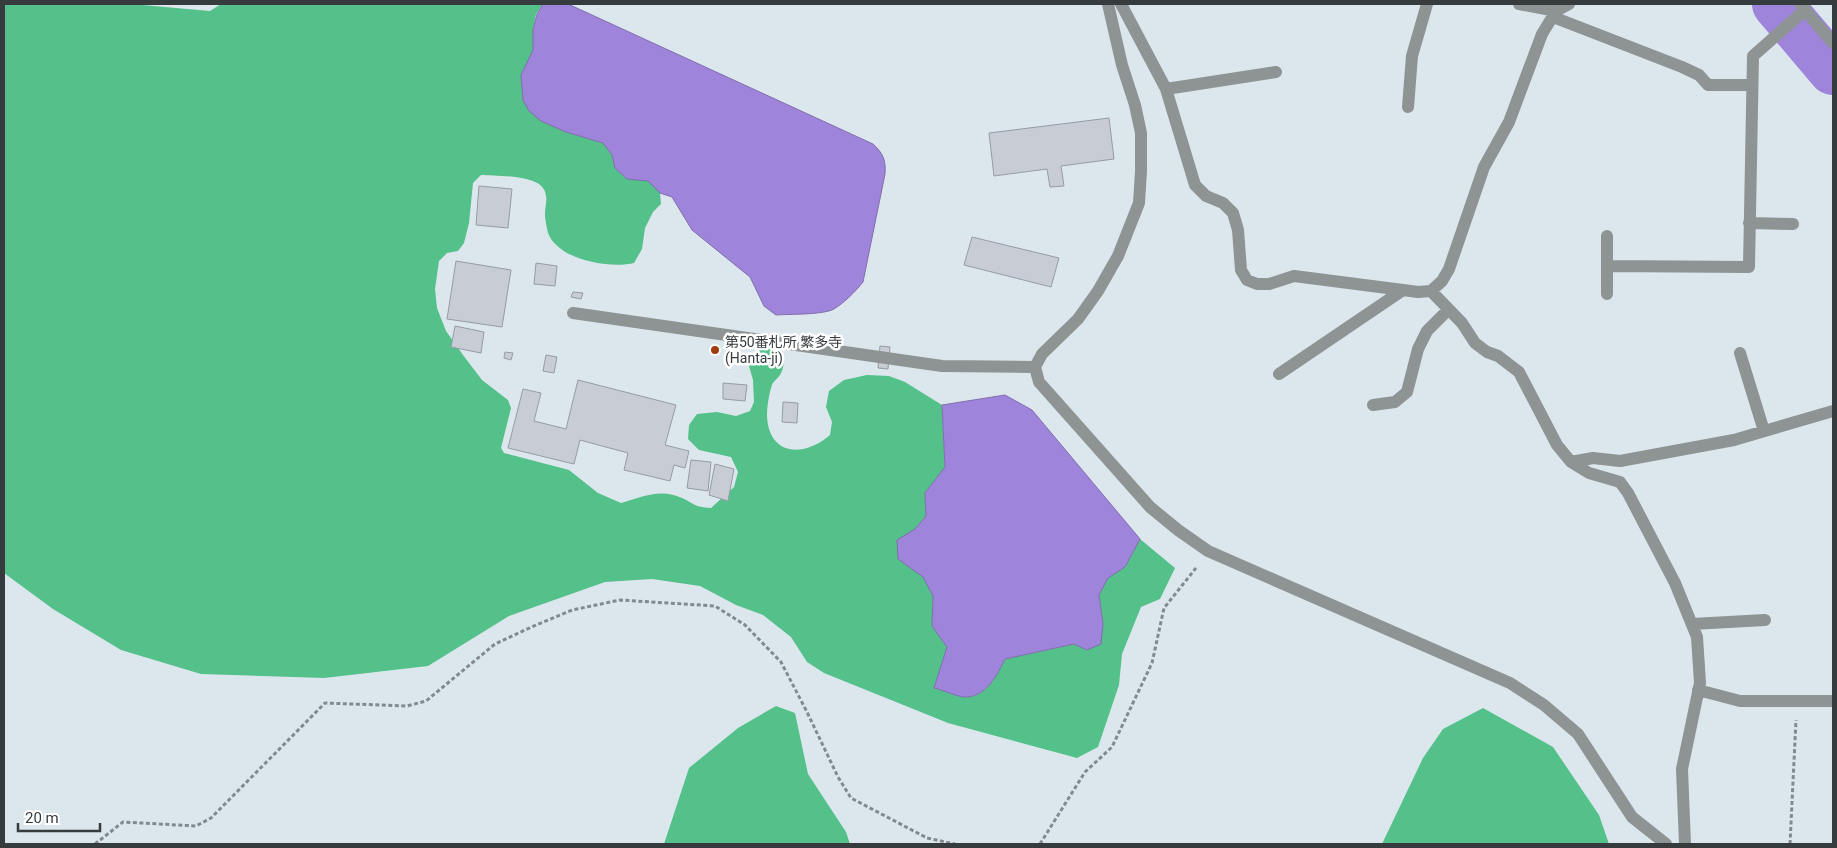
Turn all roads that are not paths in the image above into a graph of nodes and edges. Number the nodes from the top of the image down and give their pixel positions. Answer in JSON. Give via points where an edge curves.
{"nodes":[{"id":1,"x":1108,"y":4,"type":"edge"},
{"id":2,"x":1121,"y":4,"type":"edge"},
{"id":3,"x":1427,"y":4,"type":"edge"},
{"id":4,"x":1519,"y":4,"type":"edge"},
{"id":5,"x":1569,"y":4,"type":"edge"},
{"id":6,"x":1801,"y":10,"type":"edge"},
{"id":7,"x":1555,"y":14,"type":"junction"},
{"id":8,"x":1833,"y":43,"type":"edge"},
{"id":9,"x":1276,"y":72,"type":"dead end"},
{"id":10,"x":1752,"y":85,"type":"junction"},
{"id":11,"x":1166,"y":89,"type":"junction"},
{"id":12,"x":1408,"y":107,"type":"dead end"},
{"id":13,"x":1749,"y":223,"type":"junction"},
{"id":14,"x":1793,"y":224,"type":"dead end"},
{"id":15,"x":1607,"y":236,"type":"dead end"},
{"id":16,"x":1607,"y":266,"type":"junction"},
{"id":17,"x":1403,"y":290,"type":"junction"},
{"id":18,"x":1431,"y":291,"type":"junction"},
{"id":19,"x":1607,"y":294,"type":"dead end"},
{"id":20,"x":1448,"y":310,"type":"junction"},
{"id":21,"x":574,"y":313,"type":"dead end"},
{"id":22,"x":1740,"y":353,"type":"dead end"},
{"id":23,"x":1036,"y":367,"type":"junction"},
{"id":24,"x":1280,"y":374,"type":"dead end"},
{"id":25,"x":1373,"y":405,"type":"dead end"},
{"id":26,"x":1833,"y":411,"type":"edge"},
{"id":27,"x":1764,"y":431,"type":"junction"},
{"id":28,"x":1571,"y":462,"type":"junction"},
{"id":29,"x":1766,"y":620,"type":"dead end"},
{"id":30,"x":1692,"y":624,"type":"junction"},
{"id":31,"x":1698,"y":690,"type":"junction"},
{"id":32,"x":1833,"y":701,"type":"edge"},
{"id":33,"x":1666,"y":844,"type":"edge"},
{"id":34,"x":1685,"y":844,"type":"edge"}],
"edges":[{"from":1,"to":23,"type":"street","via":[[1141,133],[1139,202],[1118,256],[1098,291],[1078,320],[1042,354]]},
{"from":2,"to":11,"type":"street"},
{"from":3,"to":12,"type":"street","via":[[1412,56]]},
{"from":4,"to":7,"type":"street"},
{"from":5,"to":7,"type":"street"},
{"from":6,"to":8,"type":"street"},
{"from":6,"to":10,"type":"street","via":[[1752,56]]},
{"from":7,"to":10,"type":"street","via":[[1682,67],[1708,85]]},
{"from":7,"to":18,"type":"street","via":[[1542,34],[1509,122],[1484,167],[1448,269],[1442,281]]},
{"from":9,"to":11,"type":"street"},
{"from":10,"to":13,"type":"street"},
{"from":11,"to":17,"type":"street","via":[[1195,185],[1206,196],[1223,203],[1234,213],[1241,270],[1247,280],[1269,284],[1294,276]]},
{"from":13,"to":14,"type":"street"},
{"from":13,"to":16,"type":"street","via":[[1749,266]]},
{"from":15,"to":16,"type":"street"},
{"from":16,"to":19,"type":"street"},
{"from":17,"to":18,"type":"street"},
{"from":17,"to":24,"type":"street"},
{"from":18,"to":20,"type":"street"},
{"from":20,"to":25,"type":"street","via":[[1428,331],[1418,349],[1407,392],[1395,402]]},
{"from":20,"to":28,"type":"street","via":[[1462,323],[1475,343],[1519,372],[1557,445]]},
{"from":21,"to":23,"type":"street","via":[[942,366]]},
{"from":22,"to":27,"type":"street"},
{"from":23,"to":33,"type":"street","via":[[1039,382],[1052,398],[1150,507],[1178,530],[1208,551],[1510,684],[1544,705],[1578,734],[1632,817]]},
{"from":26,"to":27,"type":"street"},
{"from":27,"to":28,"type":"street","via":[[1734,440],[1620,461],[1593,458]]},
{"from":28,"to":30,"type":"street","via":[[1589,473],[1620,482],[1675,583]]},
{"from":29,"to":30,"type":"street"},
{"from":30,"to":31,"type":"street","via":[[1697,637]]},
{"from":31,"to":32,"type":"street","via":[[1740,700]]},
{"from":31,"to":34,"type":"street","via":[[1682,769]]}]}
